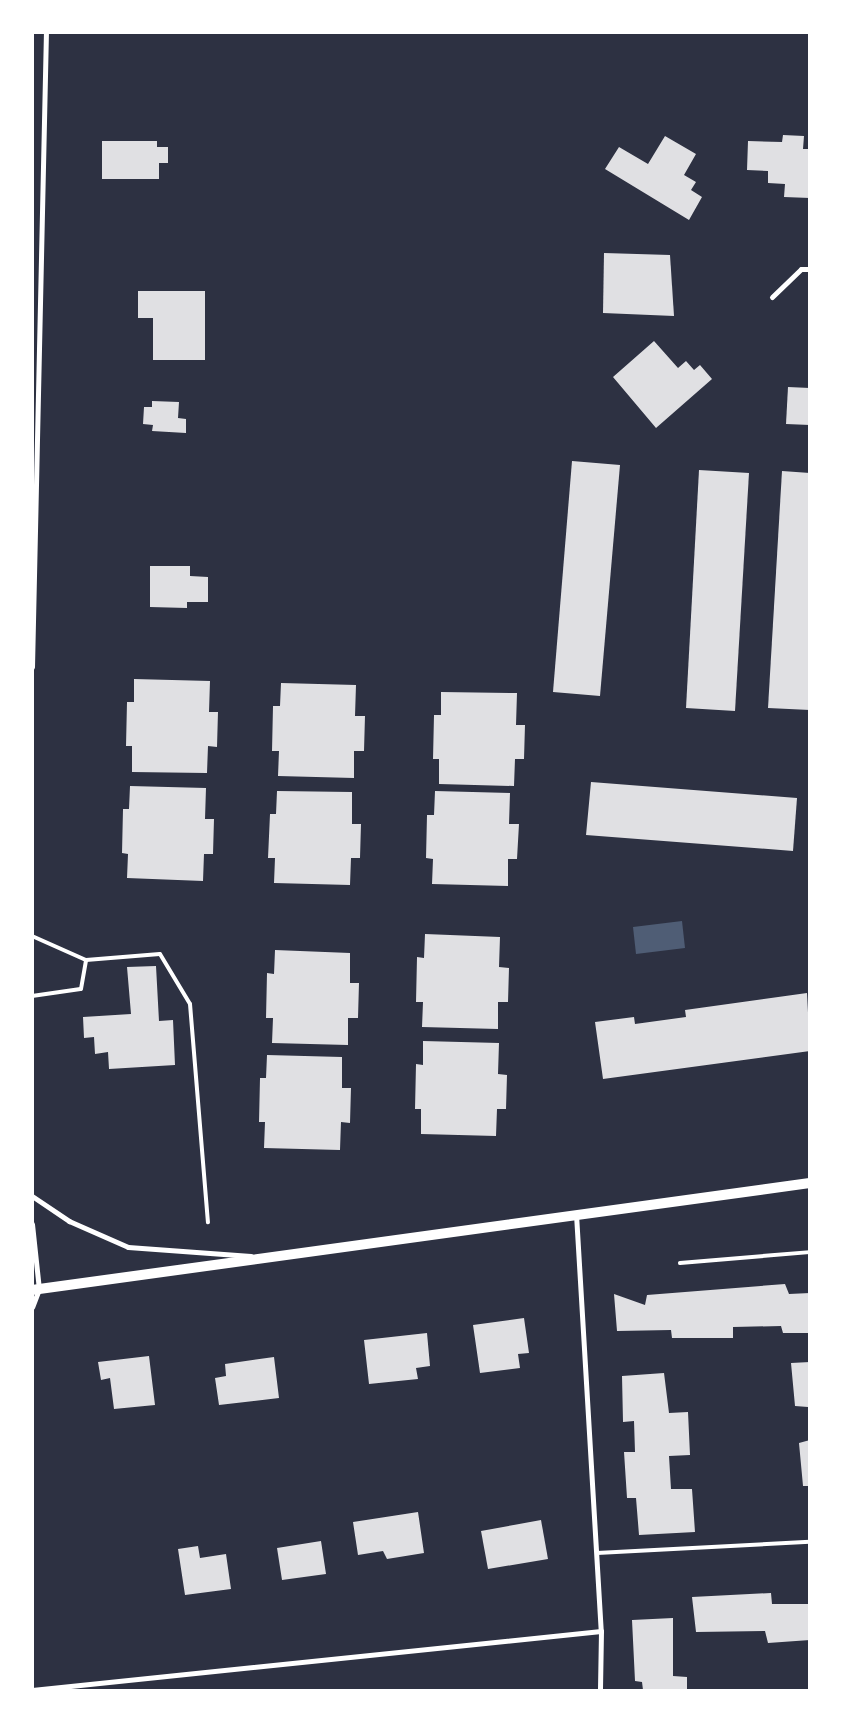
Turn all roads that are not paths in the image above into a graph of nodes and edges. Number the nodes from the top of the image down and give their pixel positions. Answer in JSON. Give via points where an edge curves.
{"nodes":[{"id":1,"x":46,"y":32,"type":"edge"},
{"id":2,"x":810,"y":269,"type":"edge"},
{"id":3,"x":772,"y":297,"type":"dead end"},
{"id":4,"x":32,"y":667,"type":"edge"},
{"id":5,"x":32,"y":936,"type":"edge"},
{"id":6,"x":86,"y":960,"type":"junction"},
{"id":7,"x":32,"y":996,"type":"edge"},
{"id":8,"x":810,"y":1182,"type":"edge"},
{"id":9,"x":32,"y":1196,"type":"edge"},
{"id":10,"x":576,"y":1213,"type":"junction"},
{"id":11,"x":208,"y":1222,"type":"dead end"},
{"id":12,"x":32,"y":1224,"type":"edge"},
{"id":13,"x":810,"y":1252,"type":"edge"},
{"id":14,"x":262,"y":1257,"type":"junction"},
{"id":15,"x":680,"y":1263,"type":"dead end"},
{"id":16,"x":36,"y":1289,"type":"edge"},
{"id":17,"x":32,"y":1307,"type":"edge"},
{"id":18,"x":810,"y":1542,"type":"edge"},
{"id":19,"x":597,"y":1553,"type":"junction"},
{"id":20,"x":601,"y":1630,"type":"junction"},
{"id":21,"x":32,"y":1690,"type":"edge"},
{"id":22,"x":600,"y":1690,"type":"edge"}],
"edges":[{"from":1,"to":4,"type":"street"},
{"from":2,"to":3,"type":"street","via":[[801,269]]},
{"from":5,"to":6,"type":"lane"},
{"from":6,"to":7,"type":"lane","via":[[80,989]]},
{"from":6,"to":11,"type":"lane","via":[[160,954],[190,1004]]},
{"from":8,"to":10,"type":"main road"},
{"from":9,"to":14,"type":"street","via":[[68,1220],[128,1247]]},
{"from":10,"to":14,"type":"main road"},
{"from":10,"to":19,"type":"street"},
{"from":12,"to":16,"type":"street"},
{"from":13,"to":15,"type":"lane"},
{"from":14,"to":16,"type":"main road"},
{"from":16,"to":17,"type":"street"},
{"from":18,"to":19,"type":"lane"},
{"from":19,"to":20,"type":"street"},
{"from":20,"to":21,"type":"street"},
{"from":20,"to":22,"type":"street"}]}
